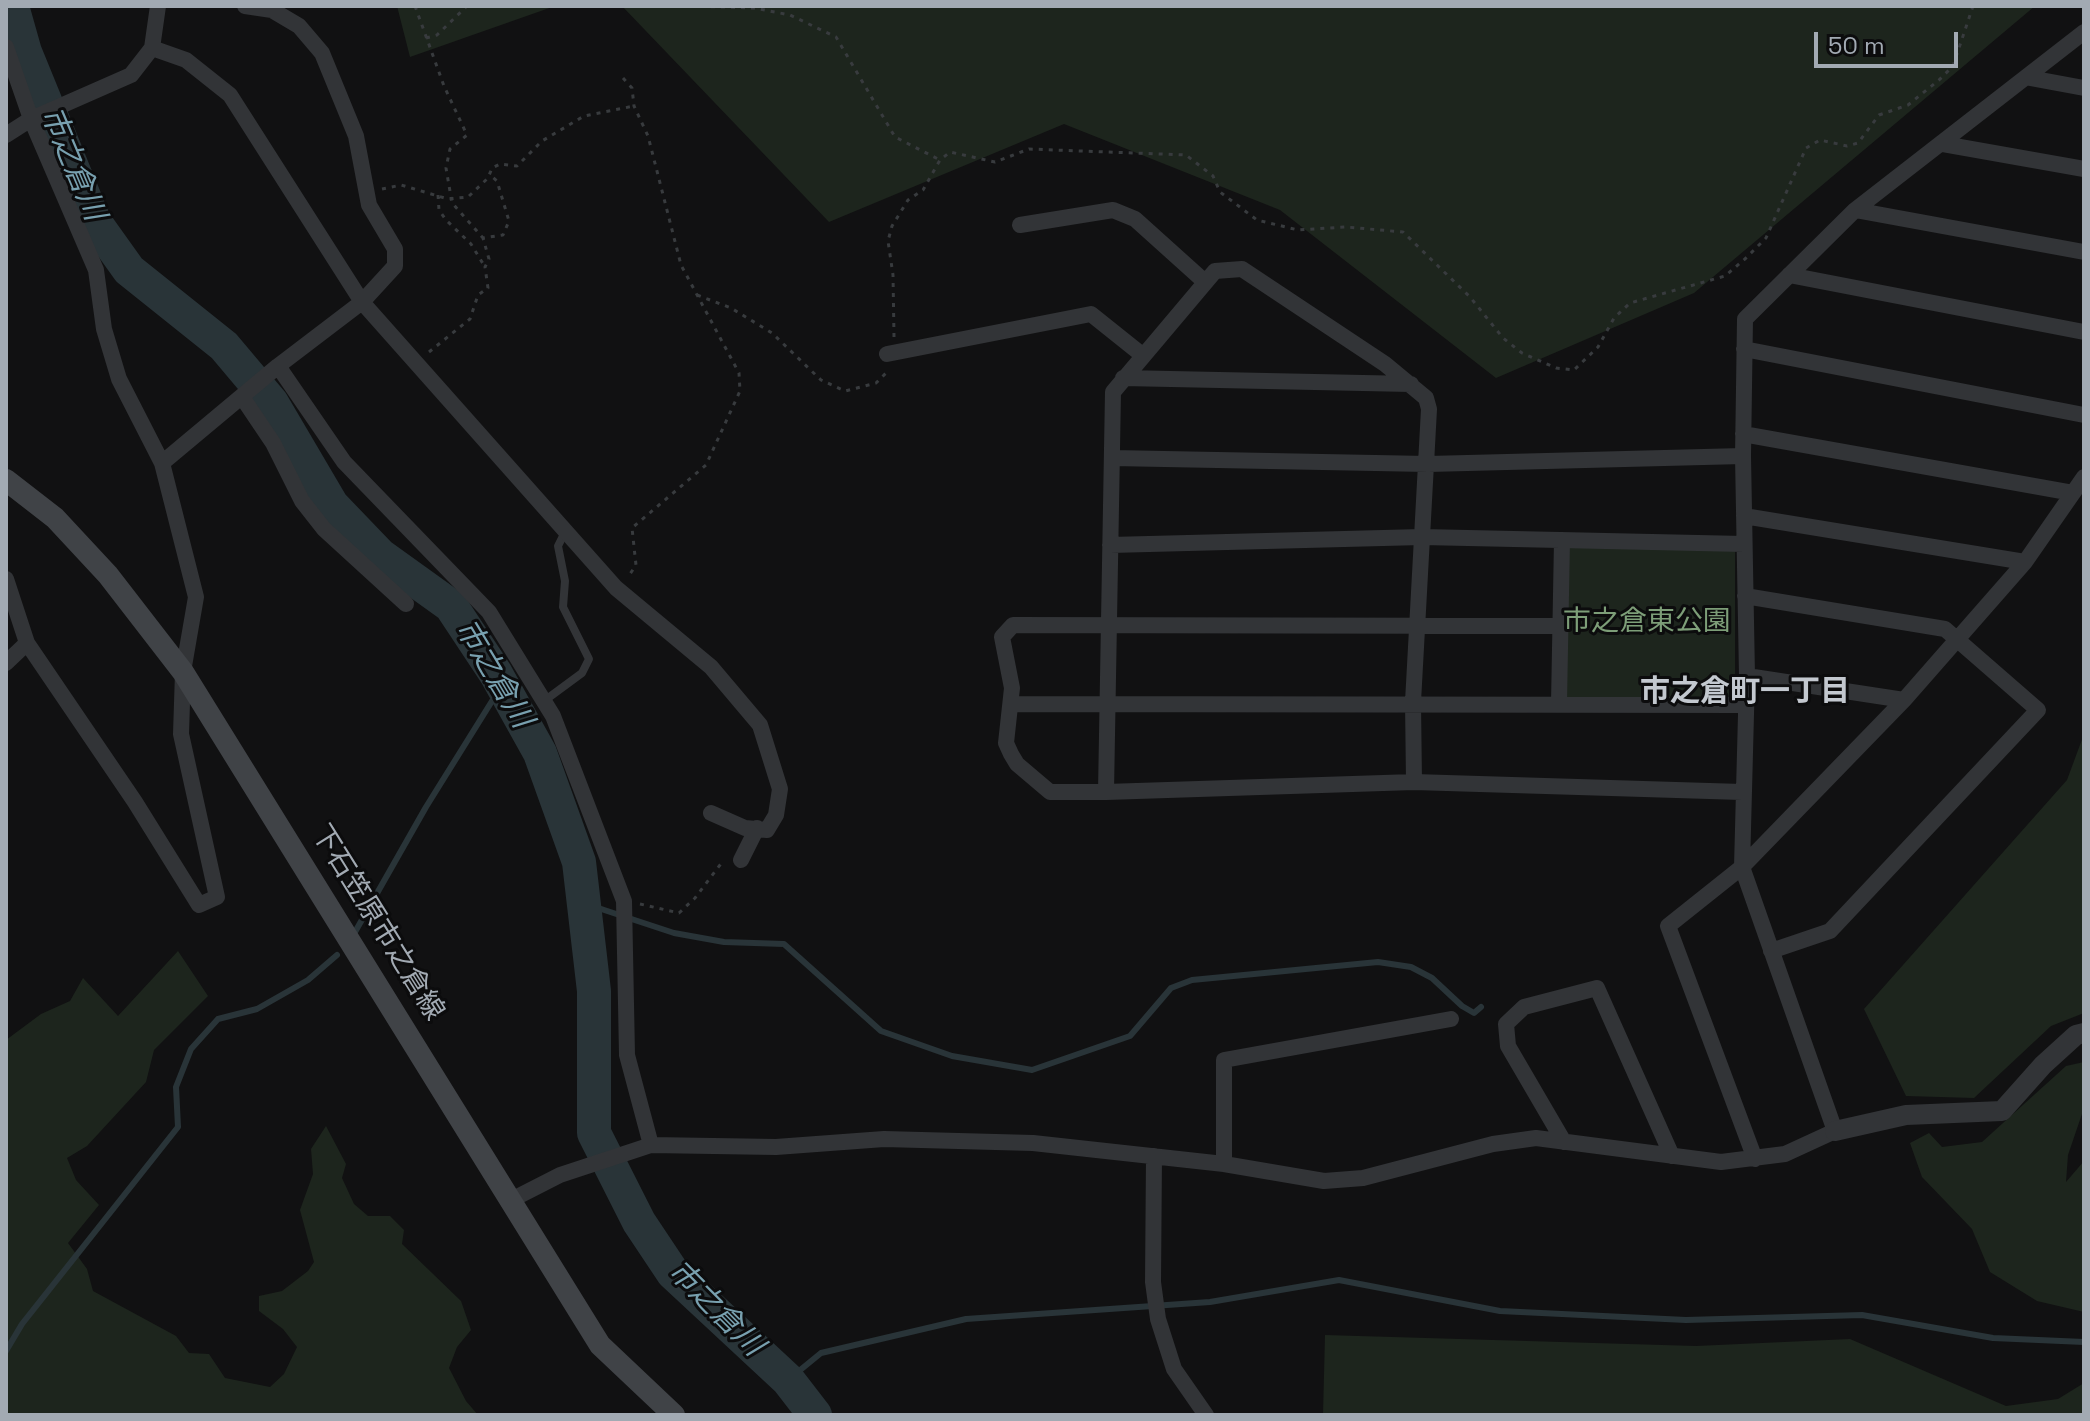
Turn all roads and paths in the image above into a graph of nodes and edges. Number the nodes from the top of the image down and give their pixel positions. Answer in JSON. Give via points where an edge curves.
{"nodes":[{"id":1,"x":158,"y":6,"type":"edge"},
{"id":2,"x":245,"y":6,"type":"edge"},
{"id":3,"x":415,"y":6,"type":"edge"},
{"id":4,"x":467,"y":6,"type":"edge"},
{"id":5,"x":691,"y":6,"type":"edge"},
{"id":6,"x":1973,"y":6,"type":"edge"},
{"id":7,"x":2084,"y":32,"type":"edge"},
{"id":8,"x":426,"y":38,"type":"junction"},
{"id":9,"x":6,"y":47,"type":"edge"},
{"id":10,"x":152,"y":48,"type":"junction"},
{"id":11,"x":623,"y":78,"type":"dead end"},
{"id":12,"x":2030,"y":78,"type":"junction"},
{"id":13,"x":2084,"y":88,"type":"edge"},
{"id":14,"x":634,"y":106,"type":"junction"},
{"id":15,"x":31,"y":119,"type":"junction"},
{"id":16,"x":6,"y":135,"type":"edge"},
{"id":17,"x":1943,"y":144,"type":"junction"},
{"id":18,"x":940,"y":160,"type":"junction"},
{"id":19,"x":2084,"y":169,"type":"edge"},
{"id":20,"x":490,"y":175,"type":"junction"},
{"id":21,"x":438,"y":195,"type":"junction"},
{"id":22,"x":367,"y":196,"type":"junction"},
{"id":23,"x":450,"y":199,"type":"junction"},
{"id":24,"x":1855,"y":210,"type":"junction"},
{"id":25,"x":1020,"y":225,"type":"dead end"},
{"id":26,"x":483,"y":238,"type":"junction"},
{"id":27,"x":2084,"y":252,"type":"edge"},
{"id":28,"x":485,"y":267,"type":"junction"},
{"id":29,"x":1789,"y":275,"type":"junction"},
{"id":30,"x":1205,"y":282,"type":"junction"},
{"id":31,"x":697,"y":295,"type":"junction"},
{"id":32,"x":362,"y":302,"type":"junction"},
{"id":33,"x":2084,"y":332,"type":"edge"},
{"id":34,"x":1744,"y":349,"type":"junction"},
{"id":35,"x":890,"y":353,"type":"junction"},
{"id":36,"x":1141,"y":354,"type":"junction"},
{"id":37,"x":418,"y":363,"type":"junction"},
{"id":38,"x":278,"y":366,"type":"junction"},
{"id":39,"x":1123,"y":378,"type":"junction"},
{"id":40,"x":1411,"y":384,"type":"junction"},
{"id":41,"x":242,"y":397,"type":"junction"},
{"id":42,"x":2084,"y":415,"type":"edge"},
{"id":43,"x":1743,"y":434,"type":"junction"},
{"id":44,"x":1743,"y":456,"type":"junction"},
{"id":45,"x":1112,"y":458,"type":"junction"},
{"id":46,"x":162,"y":463,"type":"junction"},
{"id":47,"x":1428,"y":464,"type":"junction"},
{"id":48,"x":2084,"y":477,"type":"edge"},
{"id":49,"x":6,"y":480,"type":"edge"},
{"id":50,"x":2073,"y":493,"type":"junction"},
{"id":51,"x":1744,"y":516,"type":"junction"},
{"id":52,"x":566,"y":531,"type":"junction"},
{"id":53,"x":1422,"y":537,"type":"junction"},
{"id":54,"x":1562,"y":540,"type":"junction"},
{"id":55,"x":1744,"y":544,"type":"junction"},
{"id":56,"x":1110,"y":545,"type":"junction"},
{"id":57,"x":2025,"y":562,"type":"junction"},
{"id":58,"x":6,"y":579,"type":"edge"},
{"id":59,"x":616,"y":588,"type":"junction"},
{"id":60,"x":1745,"y":596,"type":"junction"},
{"id":61,"x":406,"y":604,"type":"dead end"},
{"id":62,"x":1111,"y":625,"type":"junction"},
{"id":63,"x":1417,"y":626,"type":"junction"},
{"id":64,"x":1561,"y":626,"type":"junction"},
{"id":65,"x":1957,"y":640,"type":"junction"},
{"id":66,"x":27,"y":643,"type":"junction"},
{"id":67,"x":6,"y":663,"type":"edge"},
{"id":68,"x":183,"y":672,"type":"junction"},
{"id":69,"x":1747,"y":676,"type":"junction"},
{"id":70,"x":1904,"y":700,"type":"junction"},
{"id":71,"x":544,"y":701,"type":"junction"},
{"id":72,"x":1413,"y":702,"type":"junction"},
{"id":73,"x":1559,"y":703,"type":"junction"},
{"id":74,"x":1012,"y":704,"type":"junction"},
{"id":75,"x":1109,"y":705,"type":"junction"},
{"id":76,"x":1745,"y":705,"type":"junction"},
{"id":77,"x":1414,"y":782,"type":"junction"},
{"id":78,"x":1106,"y":792,"type":"junction"},
{"id":79,"x":1742,"y":792,"type":"junction"},
{"id":80,"x":711,"y":813,"type":"dead end"},
{"id":81,"x":751,"y":828,"type":"junction"},
{"id":82,"x":741,"y":860,"type":"dead end"},
{"id":83,"x":1742,"y":867,"type":"junction"},
{"id":84,"x":624,"y":901,"type":"junction"},
{"id":85,"x":1771,"y":951,"type":"junction"},
{"id":86,"x":1451,"y":1019,"type":"dead end"},
{"id":87,"x":2084,"y":1033,"type":"edge"},
{"id":88,"x":1835,"y":1131,"type":"junction"},
{"id":89,"x":1564,"y":1142,"type":"junction"},
{"id":90,"x":651,"y":1145,"type":"junction"},
{"id":91,"x":1154,"y":1156,"type":"junction"},
{"id":92,"x":1672,"y":1156,"type":"junction"},
{"id":93,"x":1755,"y":1159,"type":"junction"},
{"id":94,"x":1224,"y":1164,"type":"junction"},
{"id":95,"x":513,"y":1199,"type":"junction"},
{"id":96,"x":674,"y":1415,"type":"edge"},
{"id":97,"x":1206,"y":1415,"type":"edge"}],
"edges":[{"from":1,"to":10,"type":"street"},
{"from":2,"to":22,"type":"street","via":[[272,10],[299,26],[322,53],[356,136]]},
{"from":3,"to":8,"type":"path"},
{"from":4,"to":8,"type":"path","via":[[437,35]]},
{"from":5,"to":18,"type":"path","via":[[778,13],[836,37],[895,137]]},
{"from":6,"to":18,"type":"path","via":[[1953,66],[1939,80],[1908,105],[1879,115],[1858,143],[1820,140],[1806,148],[1766,238],[1746,258],[1725,276],[1630,303],[1574,370],[1556,368],[1512,346],[1403,232],[1298,230],[1257,220],[1220,192],[1213,176],[1186,155],[1029,149],[995,162],[950,152]]},
{"from":7,"to":12,"type":"street"},
{"from":8,"to":23,"type":"path","via":[[467,135],[450,149]]},
{"from":9,"to":15,"type":"street"},
{"from":10,"to":15,"type":"street","via":[[131,75]]},
{"from":10,"to":32,"type":"street","via":[[186,60],[230,95]]},
{"from":11,"to":14,"type":"path","via":[[632,88]]},
{"from":12,"to":13,"type":"street"},
{"from":12,"to":17,"type":"street"},
{"from":14,"to":20,"type":"path","via":[[584,116],[542,141],[517,166],[500,164]]},
{"from":14,"to":31,"type":"path","via":[[648,136],[681,265]]},
{"from":15,"to":16,"type":"street"},
{"from":15,"to":46,"type":"street","via":[[96,270],[104,329],[119,379]]},
{"from":17,"to":19,"type":"street"},
{"from":17,"to":24,"type":"street"},
{"from":18,"to":35,"type":"path","via":[[923,190],[897,214],[888,241],[893,275]]},
{"from":20,"to":23,"type":"path","via":[[468,197]]},
{"from":20,"to":26,"type":"path","via":[[497,181],[509,221],[503,235]]},
{"from":21,"to":22,"type":"path","via":[[401,185]]},
{"from":21,"to":23,"type":"path"},
{"from":21,"to":28,"type":"path","via":[[439,210]]},
{"from":22,"to":32,"type":"street","via":[[395,249],[395,266]]},
{"from":23,"to":26,"type":"path"},
{"from":24,"to":27,"type":"street"},
{"from":24,"to":29,"type":"street"},
{"from":25,"to":30,"type":"street","via":[[1113,210],[1135,219]]},
{"from":26,"to":28,"type":"path","via":[[489,259]]},
{"from":28,"to":37,"type":"path","via":[[488,288],[478,295],[470,319]]},
{"from":29,"to":33,"type":"street"},
{"from":29,"to":34,"type":"street","via":[[1745,319]]},
{"from":30,"to":36,"type":"street"},
{"from":30,"to":40,"type":"street","via":[[1215,271],[1242,269]]},
{"from":31,"to":35,"type":"path","via":[[772,333],[821,380],[845,391],[876,383],[888,372]]},
{"from":31,"to":59,"type":"path","via":[[739,373],[740,391],[706,465],[632,528],[636,565]]},
{"from":32,"to":37,"type":"street"},
{"from":32,"to":38,"type":"street"},
{"from":34,"to":42,"type":"street"},
{"from":34,"to":43,"type":"street"},
{"from":35,"to":36,"type":"street","via":[[1091,314]]},
{"from":36,"to":39,"type":"street"},
{"from":37,"to":52,"type":"street"},
{"from":38,"to":41,"type":"street"},
{"from":38,"to":71,"type":"street","via":[[344,462],[489,612]]},
{"from":39,"to":40,"type":"street"},
{"from":39,"to":45,"type":"street","via":[[1113,392]]},
{"from":40,"to":47,"type":"street","via":[[1429,409]]},
{"from":41,"to":46,"type":"street"},
{"from":41,"to":61,"type":"street","via":[[309,511]]},
{"from":43,"to":44,"type":"street"},
{"from":43,"to":50,"type":"street"},
{"from":44,"to":47,"type":"street"},
{"from":44,"to":51,"type":"street"},
{"from":45,"to":47,"type":"street"},
{"from":45,"to":56,"type":"street"},
{"from":46,"to":68,"type":"street","via":[[196,597]]},
{"from":47,"to":53,"type":"street"},
{"from":48,"to":50,"type":"street"},
{"from":49,"to":68,"type":"main road","name":"下石笠原市之倉線","via":[[55,518],[108,575]]},
{"from":50,"to":57,"type":"street"},
{"from":51,"to":55,"type":"street"},
{"from":51,"to":57,"type":"street"},
{"from":52,"to":59,"type":"street"},
{"from":52,"to":71,"type":"lane","via":[[558,546],[565,581],[563,607],[589,659],[582,673]]},
{"from":53,"to":54,"type":"street"},
{"from":53,"to":56,"type":"street"},
{"from":53,"to":63,"type":"street"},
{"from":54,"to":55,"type":"street"},
{"from":54,"to":64,"type":"street"},
{"from":55,"to":60,"type":"street"},
{"from":56,"to":62,"type":"street"},
{"from":57,"to":65,"type":"street"},
{"from":58,"to":66,"type":"street"},
{"from":59,"to":81,"type":"street","via":[[711,667],[760,725],[780,789],[776,815],[767,830]]},
{"from":60,"to":65,"type":"street","via":[[1945,629]]},
{"from":60,"to":69,"type":"street"},
{"from":62,"to":63,"type":"street"},
{"from":62,"to":74,"type":"street","via":[[1013,625],[1002,637]]},
{"from":62,"to":75,"type":"street"},
{"from":63,"to":64,"type":"street"},
{"from":63,"to":72,"type":"street"},
{"from":64,"to":73,"type":"street"},
{"from":65,"to":70,"type":"street"},
{"from":65,"to":85,"type":"street","via":[[2038,710],[1830,931]]},
{"from":66,"to":67,"type":"street"},
{"from":66,"to":68,"type":"street","via":[[199,905],[217,897],[181,734]]},
{"from":68,"to":95,"type":"main road","name":"下石笠原市之倉線"},
{"from":69,"to":70,"type":"street"},
{"from":69,"to":76,"type":"street"},
{"from":70,"to":83,"type":"street"},
{"from":71,"to":84,"type":"street","via":[[575,766]]},
{"from":72,"to":73,"type":"street"},
{"from":72,"to":75,"type":"street"},
{"from":72,"to":77,"type":"street"},
{"from":73,"to":76,"type":"street"},
{"from":74,"to":75,"type":"street"},
{"from":74,"to":78,"type":"street","via":[[1006,743],[1017,764],[1050,792]]},
{"from":75,"to":78,"type":"street"},
{"from":76,"to":79,"type":"street"},
{"from":77,"to":78,"type":"street"},
{"from":77,"to":79,"type":"street"},
{"from":79,"to":83,"type":"street"},
{"from":80,"to":81,"type":"street"},
{"from":81,"to":82,"type":"street"},
{"from":81,"to":84,"type":"path","via":[[679,913]]},
{"from":83,"to":85,"type":"street"},
{"from":83,"to":93,"type":"street","via":[[1668,926]]},
{"from":84,"to":90,"type":"street","via":[[627,1055]]},
{"from":85,"to":88,"type":"street"},
{"from":86,"to":94,"type":"street","via":[[1224,1060]]},
{"from":87,"to":88,"type":"street","via":[[2043,1065],[2002,1111],[1906,1115]]},
{"from":88,"to":93,"type":"street","via":[[1785,1154]]},
{"from":89,"to":92,"type":"street"},
{"from":89,"to":92,"type":"street","via":[[1508,1046],[1506,1024],[1524,1007],[1597,988]]},
{"from":89,"to":94,"type":"street","via":[[1536,1138],[1493,1144],[1363,1178],[1324,1181]]},
{"from":90,"to":91,"type":"street","via":[[776,1147],[884,1139],[1033,1143]]},
{"from":90,"to":95,"type":"street","via":[[560,1175]]},
{"from":91,"to":94,"type":"street"},
{"from":91,"to":97,"type":"street","via":[[1153,1282],[1158,1319],[1174,1369]]},
{"from":92,"to":93,"type":"street","via":[[1721,1162]]},
{"from":95,"to":96,"type":"main road","name":"下石笠原市之倉線","via":[[600,1345]]}]}
